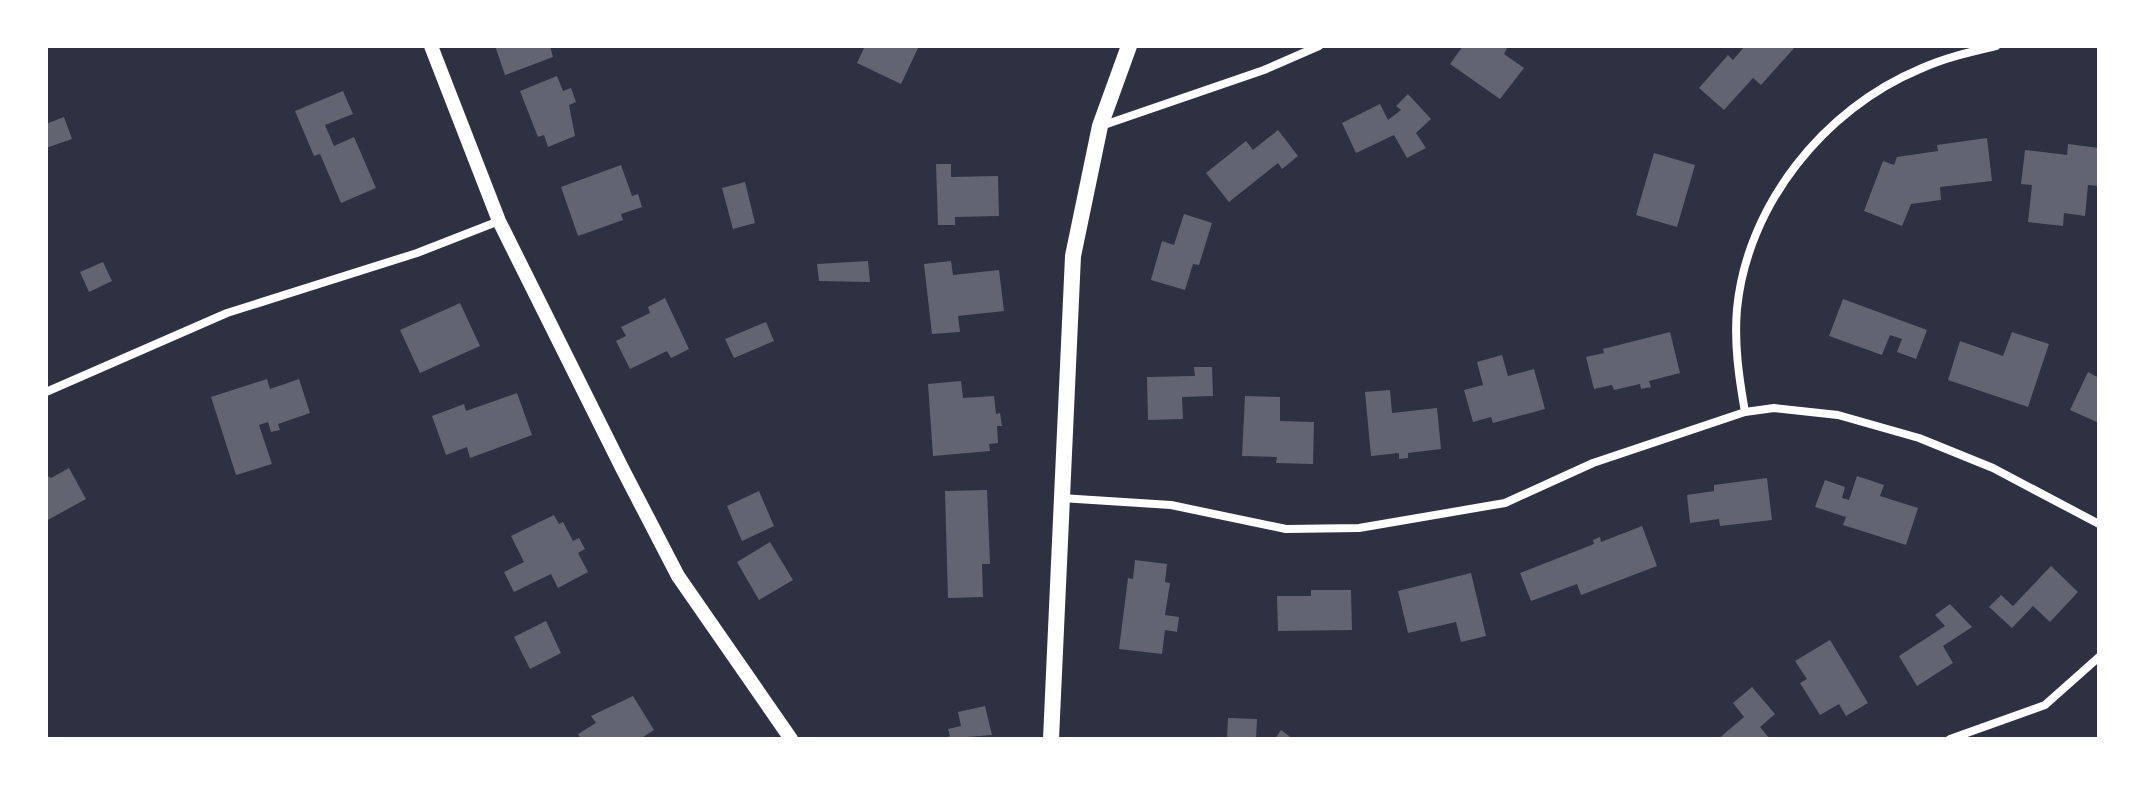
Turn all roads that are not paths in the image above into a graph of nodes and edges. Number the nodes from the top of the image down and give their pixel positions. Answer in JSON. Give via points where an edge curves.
{"nodes":[{"id":1,"x":431,"y":46,"type":"edge"},
{"id":2,"x":1129,"y":46,"type":"edge"},
{"id":3,"x":1319,"y":46,"type":"edge"},
{"id":4,"x":1996,"y":46,"type":"edge"},
{"id":5,"x":1100,"y":126,"type":"junction"},
{"id":6,"x":499,"y":221,"type":"junction"},
{"id":7,"x":46,"y":392,"type":"edge"},
{"id":8,"x":1745,"y":412,"type":"junction"},
{"id":9,"x":1061,"y":498,"type":"junction"},
{"id":10,"x":2099,"y":524,"type":"edge"},
{"id":11,"x":2099,"y":657,"type":"edge"},
{"id":12,"x":791,"y":739,"type":"edge"},
{"id":13,"x":1051,"y":739,"type":"edge"},
{"id":14,"x":1950,"y":739,"type":"edge"}],
"edges":[{"from":1,"to":6,"type":"street"},
{"from":2,"to":5,"type":"main road"},
{"from":3,"to":5,"type":"street"},
{"from":4,"to":8,"type":"street","via":[[1918,69],[1880,92],[1813,143],[1790,172],[1770,204],[1742,276],[1736,339]]},
{"from":5,"to":9,"type":"main road","via":[[1073,256]]},
{"from":6,"to":7,"type":"street","via":[[417,253],[227,313]]},
{"from":6,"to":12,"type":"street","via":[[678,576]]},
{"from":8,"to":9,"type":"street","via":[[1593,463],[1505,503],[1359,528],[1286,529],[1171,505]]},
{"from":8,"to":10,"type":"street","via":[[1774,408],[1838,415],[1919,438],[1993,468]]},
{"from":9,"to":13,"type":"main road"},
{"from":11,"to":14,"type":"street","via":[[2045,705]]}]}
